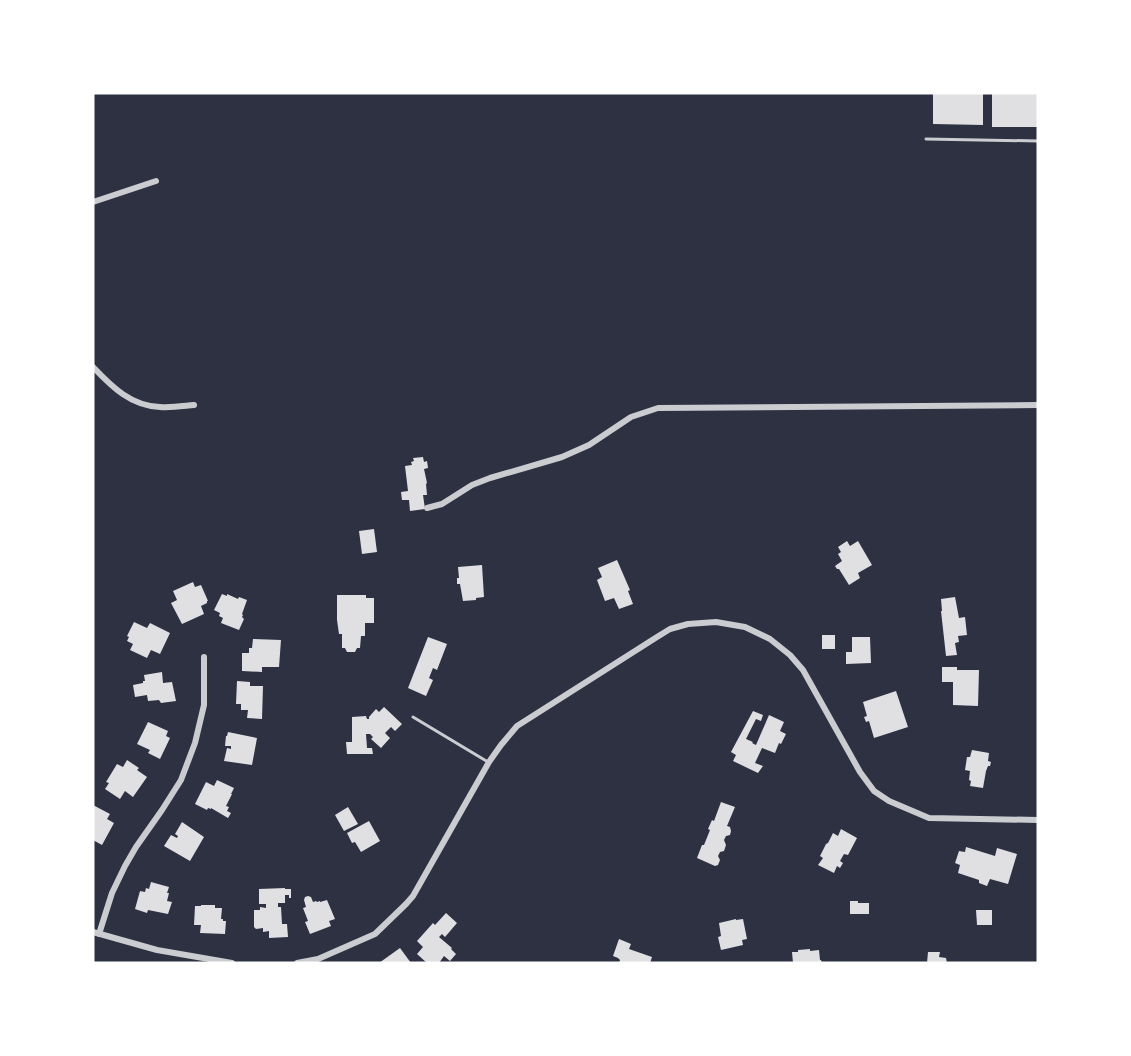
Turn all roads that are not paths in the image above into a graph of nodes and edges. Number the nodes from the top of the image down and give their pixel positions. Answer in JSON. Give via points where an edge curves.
{"nodes":[{"id":1,"x":926,"y":139,"type":"dead end"},
{"id":2,"x":1038,"y":141,"type":"edge"},
{"id":3,"x":156,"y":181,"type":"dead end"},
{"id":4,"x":93,"y":202,"type":"edge"},
{"id":5,"x":93,"y":367,"type":"edge"},
{"id":6,"x":194,"y":405,"type":"dead end"},
{"id":7,"x":1038,"y":405,"type":"edge"},
{"id":8,"x":427,"y":508,"type":"dead end"},
{"id":9,"x":204,"y":657,"type":"dead end"},
{"id":10,"x":412,"y":717,"type":"dead end"},
{"id":11,"x":489,"y":762,"type":"junction"},
{"id":12,"x":1038,"y":820,"type":"edge"},
{"id":13,"x":96,"y":933,"type":"edge"},
{"id":14,"x":213,"y":962,"type":"edge"},
{"id":15,"x":232,"y":963,"type":"edge"},
{"id":16,"x":297,"y":963,"type":"edge"}],
"edges":[{"from":1,"to":2,"type":"lane"},
{"from":3,"to":4,"type":"street"},
{"from":5,"to":6,"type":"street","via":[[122,395],[145,405]]},
{"from":7,"to":8,"type":"street","via":[[658,408],[631,417],[589,445],[562,457],[490,478]]},
{"from":9,"to":13,"type":"street","via":[[204,705],[181,780],[124,866]]},
{"from":10,"to":11,"type":"lane"},
{"from":11,"to":12,"type":"street","via":[[517,726],[670,629],[706,622],[730,624],[758,632],[790,655],[803,670],[860,772],[874,791],[889,801],[929,818]]},
{"from":11,"to":16,"type":"street","via":[[406,904],[375,934],[318,959]]},
{"from":13,"to":14,"type":"street"},
{"from":14,"to":15,"type":"street"}]}
